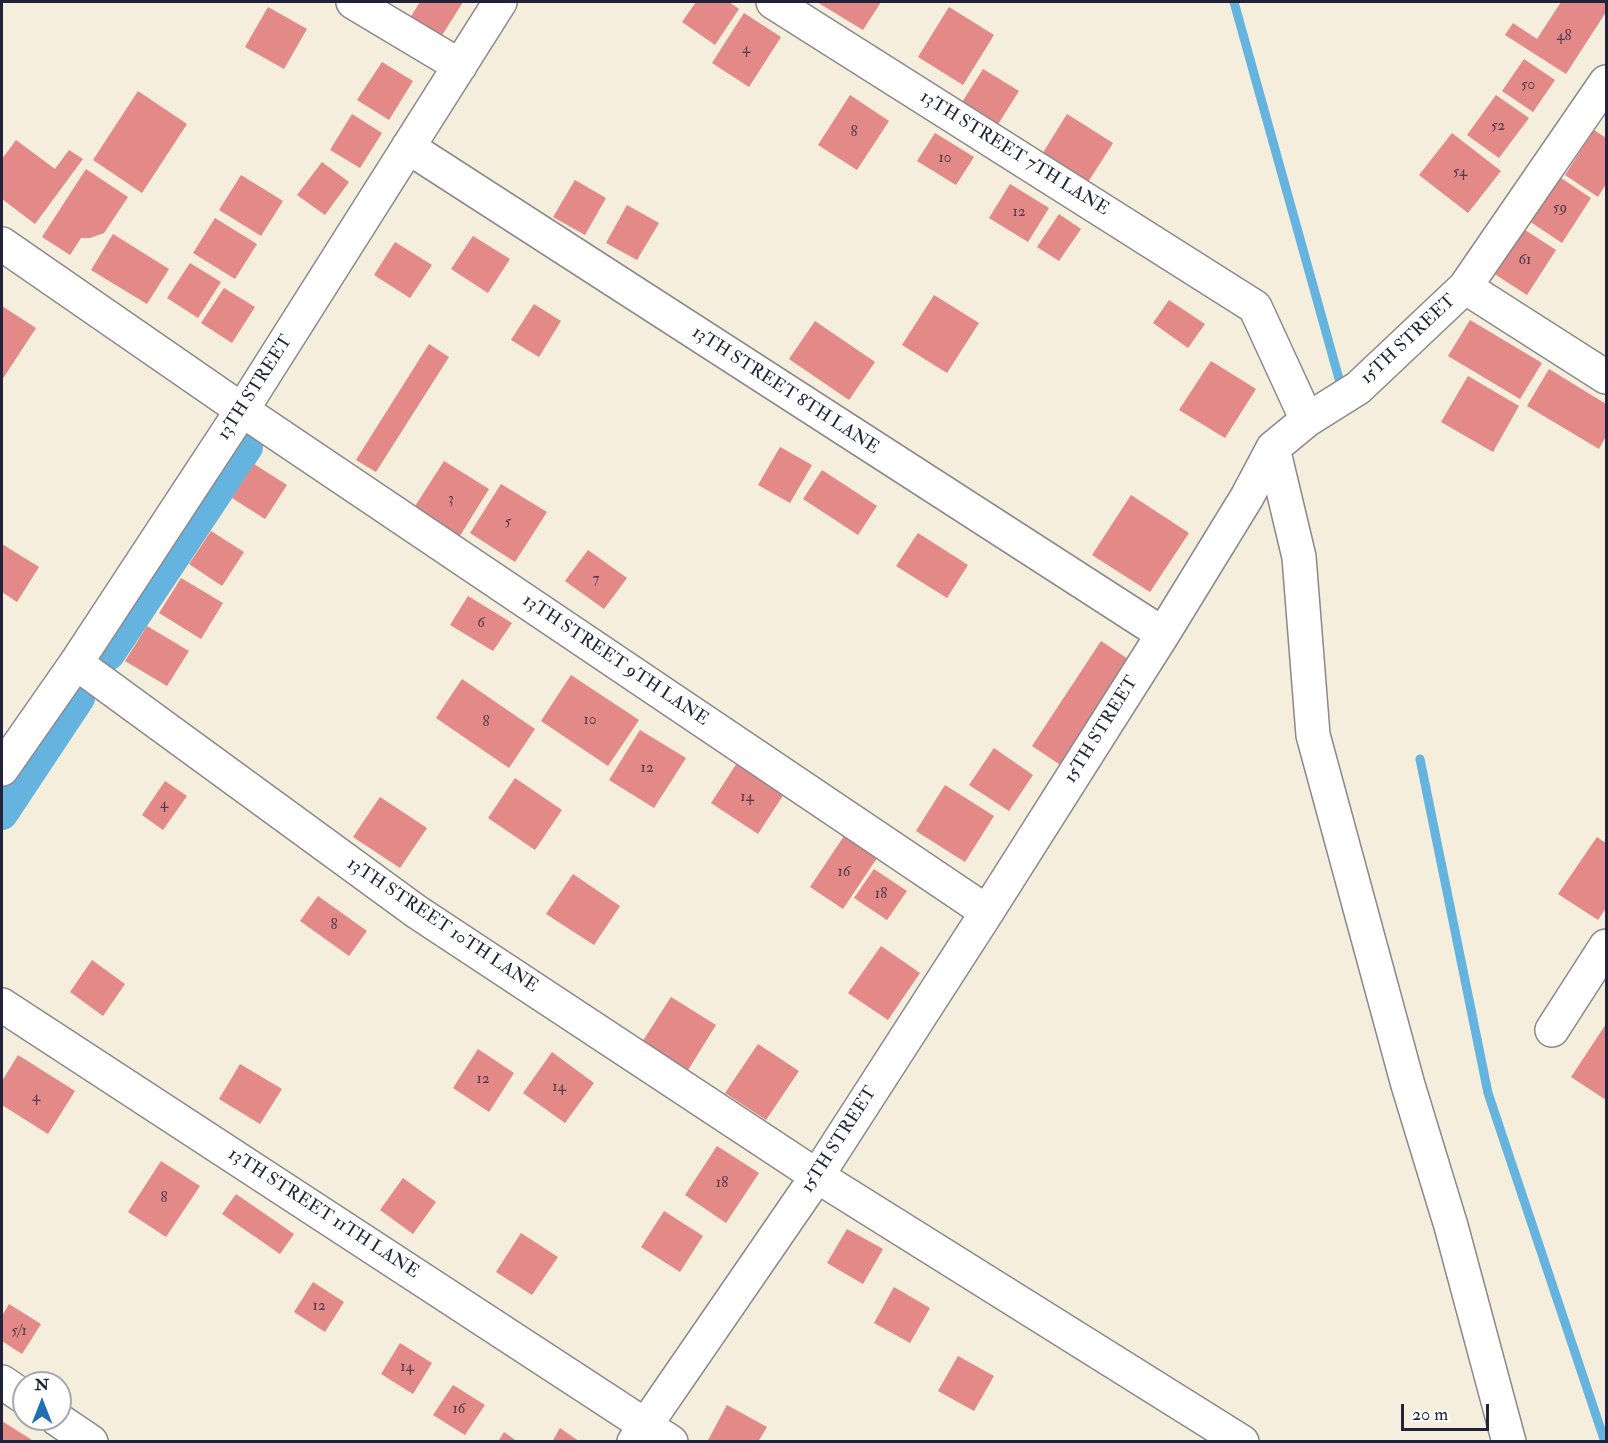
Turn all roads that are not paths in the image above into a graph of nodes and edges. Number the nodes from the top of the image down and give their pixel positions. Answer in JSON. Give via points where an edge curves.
{"nodes":[{"id":1,"x":353,"y":2,"type":"edge"},
{"id":2,"x":500,"y":2,"type":"edge"},
{"id":3,"x":773,"y":2,"type":"edge"},
{"id":4,"x":460,"y":66,"type":"junction"},
{"id":5,"x":1606,"y":82,"type":"edge"},
{"id":6,"x":408,"y":147,"type":"junction"},
{"id":7,"x":2,"y":244,"type":"edge"},
{"id":8,"x":1465,"y":287,"type":"junction"},
{"id":9,"x":1606,"y":377,"type":"edge"},
{"id":10,"x":242,"y":410,"type":"junction"},
{"id":11,"x":1307,"y":420,"type":"junction"},
{"id":12,"x":1273,"y":448,"type":"junction"},
{"id":13,"x":1162,"y":634,"type":"junction"},
{"id":14,"x":76,"y":663,"type":"junction"},
{"id":15,"x":2,"y":769,"type":"edge"},
{"id":16,"x":987,"y":912,"type":"junction"},
{"id":17,"x":1606,"y":946,"type":"edge"},
{"id":18,"x":2,"y":1005,"type":"edge"},
{"id":19,"x":1552,"y":1030,"type":"dead end"},
{"id":20,"x":817,"y":1176,"type":"junction"},
{"id":21,"x":72,"y":1429,"type":"edge"},
{"id":22,"x":650,"y":1436,"type":"edge"},
{"id":23,"x":91,"y":1442,"type":"edge"},
{"id":24,"x":1242,"y":1442,"type":"edge"},
{"id":25,"x":1509,"y":1442,"type":"edge"}],
"edges":[{"from":1,"to":4,"type":"street"},
{"from":2,"to":4,"type":"street","name":"13TH STREET"},
{"from":3,"to":11,"type":"street","name":"13TH STREET 7TH LANE","via":[[1255,307]]},
{"from":4,"to":6,"type":"street","name":"13TH STREET"},
{"from":5,"to":8,"type":"street","name":"15TH STREET"},
{"from":6,"to":10,"type":"street","name":"13TH STREET"},
{"from":6,"to":13,"type":"street","name":"13TH STREET 8TH LANE"},
{"from":7,"to":10,"type":"street","name":"13TH STREET 9TH LANE"},
{"from":8,"to":9,"type":"street"},
{"from":8,"to":11,"type":"street","name":"15TH STREET","via":[[1358,388]]},
{"from":10,"to":14,"type":"street","name":"13TH STREET"},
{"from":10,"to":16,"type":"street","name":"13TH STREET 9TH LANE"},
{"from":11,"to":12,"type":"street","name":"15TH STREET"},
{"from":12,"to":13,"type":"street","name":"15TH STREET"},
{"from":12,"to":25,"type":"street","via":[[1299,557],[1313,735]]},
{"from":13,"to":16,"type":"street","name":"15TH STREET"},
{"from":14,"to":15,"type":"street","name":"13TH STREET"},
{"from":14,"to":20,"type":"street","name":"13TH STREET 10TH LANE","via":[[417,912]]},
{"from":16,"to":20,"type":"street","name":"15TH STREET"},
{"from":17,"to":19,"type":"street"},
{"from":18,"to":22,"type":"street","name":"13TH STREET 11TH LANE"},
{"from":20,"to":22,"type":"street","name":"15TH STREET"},
{"from":20,"to":24,"type":"street","name":"13TH STREET 10TH LANE"},
{"from":21,"to":23,"type":"street"}]}
